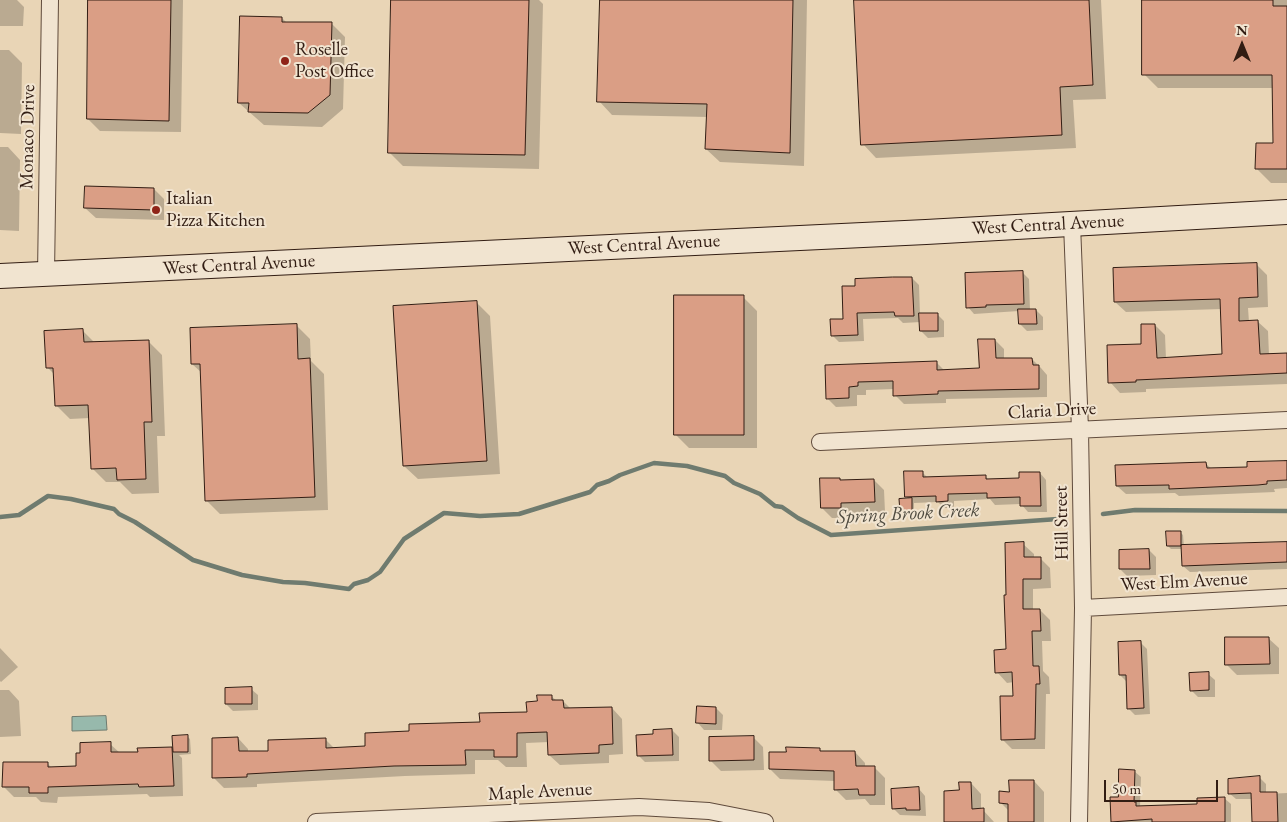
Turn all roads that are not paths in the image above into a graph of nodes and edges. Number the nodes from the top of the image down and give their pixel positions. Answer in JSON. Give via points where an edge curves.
{"nodes":[{"id":1,"x":50,"y":0,"type":"edge"},
{"id":2,"x":1287,"y":212,"type":"edge"},
{"id":3,"x":1072,"y":224,"type":"junction"},
{"id":4,"x":46,"y":274,"type":"junction"},
{"id":5,"x":0,"y":276,"type":"edge"},
{"id":6,"x":1287,"y":420,"type":"edge"},
{"id":7,"x":1080,"y":430,"type":"junction"},
{"id":8,"x":820,"y":442,"type":"dead end"},
{"id":9,"x":1287,"y":597,"type":"edge"},
{"id":10,"x":1083,"y":608,"type":"junction"},
{"id":11,"x":499,"y":818,"type":"edge"},
{"id":12,"x":316,"y":822,"type":"edge"},
{"id":13,"x":765,"y":822,"type":"edge"},
{"id":14,"x":1079,"y":822,"type":"edge"}],
"edges":[{"from":1,"to":4,"type":"street","name":"Monaco Drive"},
{"from":2,"to":3,"type":"street","name":"West Central Avenue"},
{"from":3,"to":4,"type":"street","name":"West Central Avenue"},
{"from":3,"to":7,"type":"street","name":"Hill Street"},
{"from":4,"to":5,"type":"street","name":"West Central Avenue"},
{"from":6,"to":7,"type":"street","name":"Claria Drive"},
{"from":7,"to":8,"type":"street","name":"Claria Drive"},
{"from":7,"to":10,"type":"street","name":"Hill Street"},
{"from":9,"to":10,"type":"street","name":"West Elm Avenue"},
{"from":10,"to":14,"type":"street","name":"Hill Street"},
{"from":11,"to":12,"type":"street","name":"Maple Avenue"},
{"from":11,"to":13,"type":"street","name":"Maple Avenue","via":[[639,807],[709,811]]}]}
